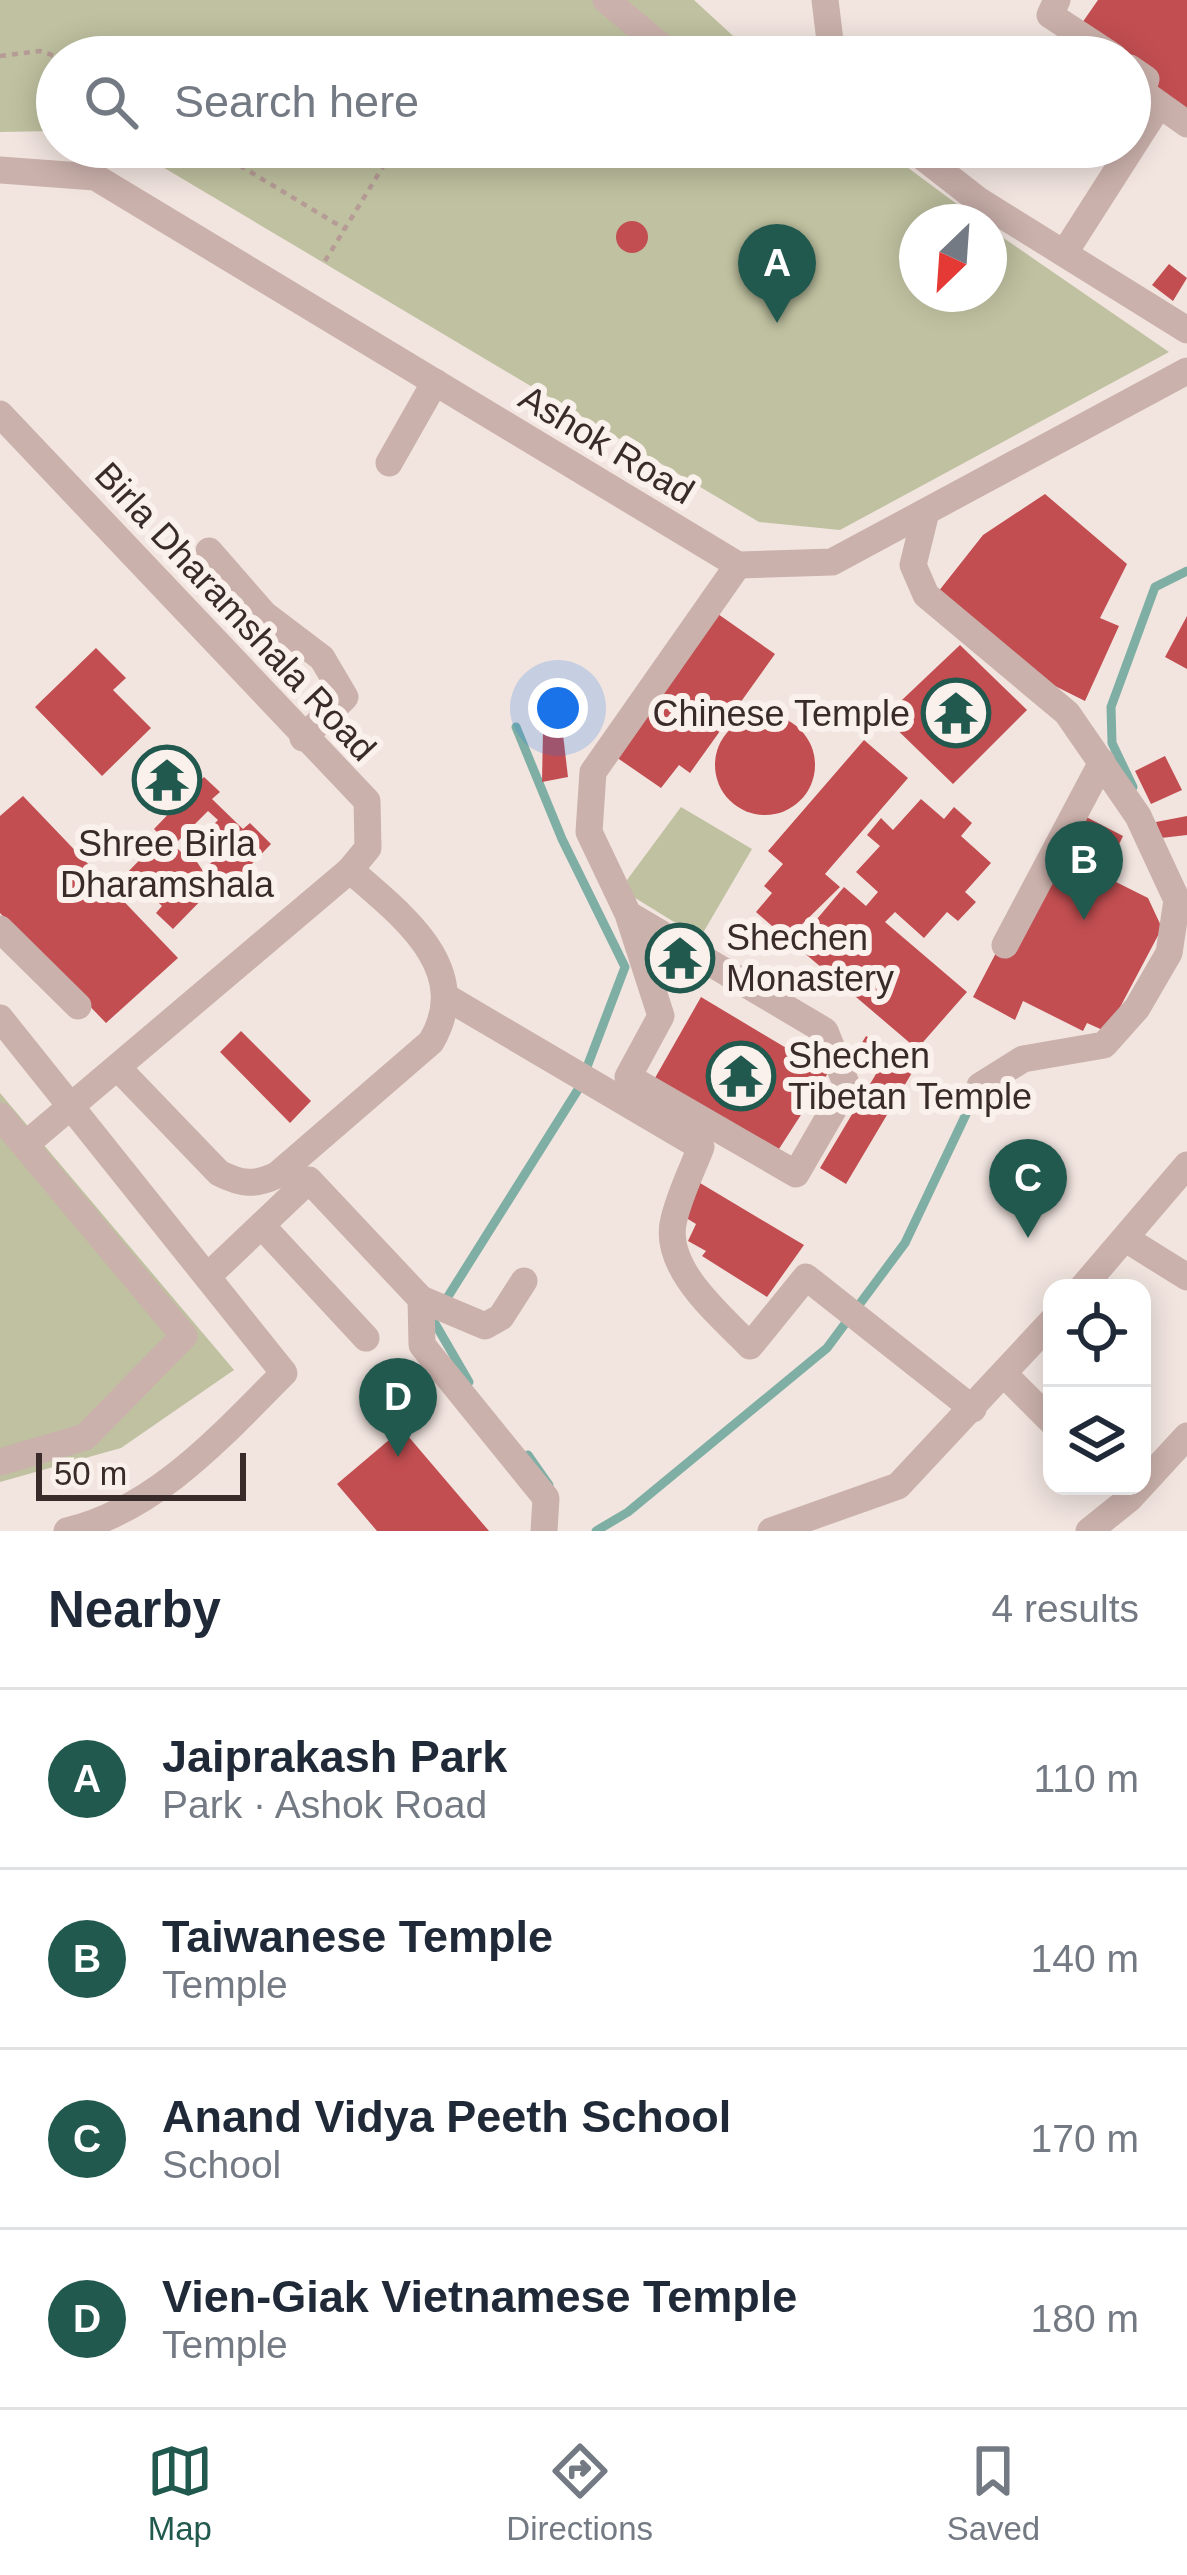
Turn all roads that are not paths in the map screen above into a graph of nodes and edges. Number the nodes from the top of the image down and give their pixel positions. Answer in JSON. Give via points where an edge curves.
{"nodes":[{"id":1,"x":606,"y":0,"type":"edge"},
{"id":2,"x":826,"y":0,"type":"edge"},
{"id":3,"x":1057,"y":0,"type":"edge"},
{"id":4,"x":649,"y":36,"type":"edge"},
{"id":5,"x":830,"y":36,"type":"edge"},
{"id":6,"x":1082,"y":36,"type":"edge"},
{"id":7,"x":1151,"y":99,"type":"edge"},
{"id":8,"x":1159,"y":105,"type":"junction"},
{"id":9,"x":1151,"y":118,"type":"edge"},
{"id":10,"x":1187,"y":124,"type":"edge"},
{"id":11,"x":937,"y":168,"type":"edge"},
{"id":12,"x":1119,"y":168,"type":"edge"},
{"id":13,"x":0,"y":170,"type":"edge"},
{"id":14,"x":1065,"y":252,"type":"junction"},
{"id":15,"x":1187,"y":330,"type":"edge"},
{"id":16,"x":1187,"y":371,"type":"edge"},
{"id":17,"x":435,"y":382,"type":"junction"},
{"id":18,"x":0,"y":413,"type":"edge"},
{"id":19,"x":389,"y":463,"type":"dead end"},
{"id":20,"x":926,"y":512,"type":"junction"},
{"id":21,"x":209,"y":551,"type":"dead end"},
{"id":22,"x":739,"y":565,"type":"junction"},
{"id":23,"x":303,"y":738,"type":"junction"},
{"id":24,"x":1102,"y":762,"type":"junction"},
{"id":25,"x":350,"y":870,"type":"junction"},
{"id":26,"x":1181,"y":903,"type":"edge"},
{"id":27,"x":628,"y":914,"type":"junction"},
{"id":28,"x":0,"y":929,"type":"edge"},
{"id":29,"x":1005,"y":945,"type":"dead end"},
{"id":30,"x":446,"y":997,"type":"junction"},
{"id":31,"x":78,"y":1006,"type":"dead end"},
{"id":32,"x":0,"y":1018,"type":"edge"},
{"id":33,"x":118,"y":1068,"type":"junction"},
{"id":34,"x":980,"y":1085,"type":"dead end"},
{"id":35,"x":74,"y":1105,"type":"junction"},
{"id":36,"x":0,"y":1117,"type":"edge"},
{"id":37,"x":25,"y":1145,"type":"junction"},
{"id":38,"x":1187,"y":1166,"type":"edge"},
{"id":39,"x":262,"y":1226,"type":"junction"},
{"id":40,"x":1126,"y":1240,"type":"junction"},
{"id":41,"x":209,"y":1275,"type":"junction"},
{"id":42,"x":1187,"y":1277,"type":"edge"},
{"id":43,"x":1090,"y":1279,"type":"edge"},
{"id":44,"x":524,"y":1281,"type":"dead end"},
{"id":45,"x":422,"y":1299,"type":"junction"},
{"id":46,"x":1043,"y":1331,"type":"edge"},
{"id":47,"x":366,"y":1338,"type":"dead end"},
{"id":48,"x":1004,"y":1374,"type":"junction"},
{"id":49,"x":973,"y":1408,"type":"junction"},
{"id":50,"x":1043,"y":1413,"type":"edge"},
{"id":51,"x":1182,"y":1453,"type":"edge"},
{"id":52,"x":0,"y":1462,"type":"edge"},
{"id":53,"x":1151,"y":1473,"type":"edge"},
{"id":54,"x":1120,"y":1495,"type":"edge"},
{"id":55,"x":778,"y":1530,"type":"edge"},
{"id":56,"x":68,"y":1531,"type":"edge"},
{"id":57,"x":544,"y":1531,"type":"edge"},
{"id":58,"x":1089,"y":1531,"type":"edge"}],
"edges":[{"from":1,"to":4,"type":"street"},
{"from":2,"to":5,"type":"street"},
{"from":3,"to":6,"type":"street","via":[[1050,15]]},
{"from":7,"to":8,"type":"street"},
{"from":8,"to":9,"type":"street"},
{"from":8,"to":10,"type":"street"},
{"from":11,"to":14,"type":"street"},
{"from":12,"to":14,"type":"street"},
{"from":13,"to":17,"type":"street","name":"Ashok Road","via":[[95,177]]},
{"from":14,"to":15,"type":"street"},
{"from":16,"to":20,"type":"street"},
{"from":17,"to":19,"type":"street"},
{"from":17,"to":22,"type":"street","name":"Ashok Road"},
{"from":18,"to":23,"type":"street","name":"Birla Dharamshala Road"},
{"from":20,"to":22,"type":"street","via":[[832,562]]},
{"from":20,"to":24,"type":"street","via":[[913,565],[926,595],[1067,713]]},
{"from":21,"to":23,"type":"street","via":[[264,614],[322,658],[345,698]]},
{"from":22,"to":27,"type":"street","via":[[593,772],[590,832]]},
{"from":23,"to":25,"type":"street","name":"Birla Dharamshala Road","via":[[367,801],[368,848]]},
{"from":24,"to":26,"type":"street"},
{"from":24,"to":29,"type":"street"},
{"from":25,"to":30,"type":"street","via":[[418,930]]},
{"from":25,"to":33,"type":"street"},
{"from":26,"to":34,"type":"street","via":[[1169,953],[1104,1045],[1023,1059]]},
{"from":27,"to":27,"type":"street","via":[[825,1030],[847,1086],[796,1174],[628,1076],[661,1016]]},
{"from":28,"to":31,"type":"street"},
{"from":30,"to":33,"type":"street","via":[[431,1042],[260,1184],[219,1173]]},
{"from":30,"to":49,"type":"street","via":[[701,1147],[674,1220],[677,1256],[749,1346],[806,1277]]},
{"from":32,"to":35,"type":"street"},
{"from":33,"to":35,"type":"street"},
{"from":35,"to":37,"type":"street"},
{"from":35,"to":41,"type":"street"},
{"from":36,"to":37,"type":"street"},
{"from":37,"to":52,"type":"street","via":[[184,1336],[85,1437]]},
{"from":38,"to":40,"type":"street"},
{"from":39,"to":41,"type":"street"},
{"from":39,"to":45,"type":"street","via":[[309,1180]]},
{"from":39,"to":47,"type":"street"},
{"from":40,"to":42,"type":"street"},
{"from":40,"to":43,"type":"street"},
{"from":41,"to":56,"type":"street","via":[[284,1373],[186,1471]]},
{"from":44,"to":45,"type":"street","via":[[485,1326]]},
{"from":45,"to":57,"type":"street","via":[[422,1346],[546,1498]]},
{"from":46,"to":48,"type":"street"},
{"from":48,"to":49,"type":"street"},
{"from":48,"to":50,"type":"street"},
{"from":49,"to":55,"type":"street","via":[[898,1486]]},
{"from":51,"to":53,"type":"street"},
{"from":54,"to":58,"type":"street"}]}
